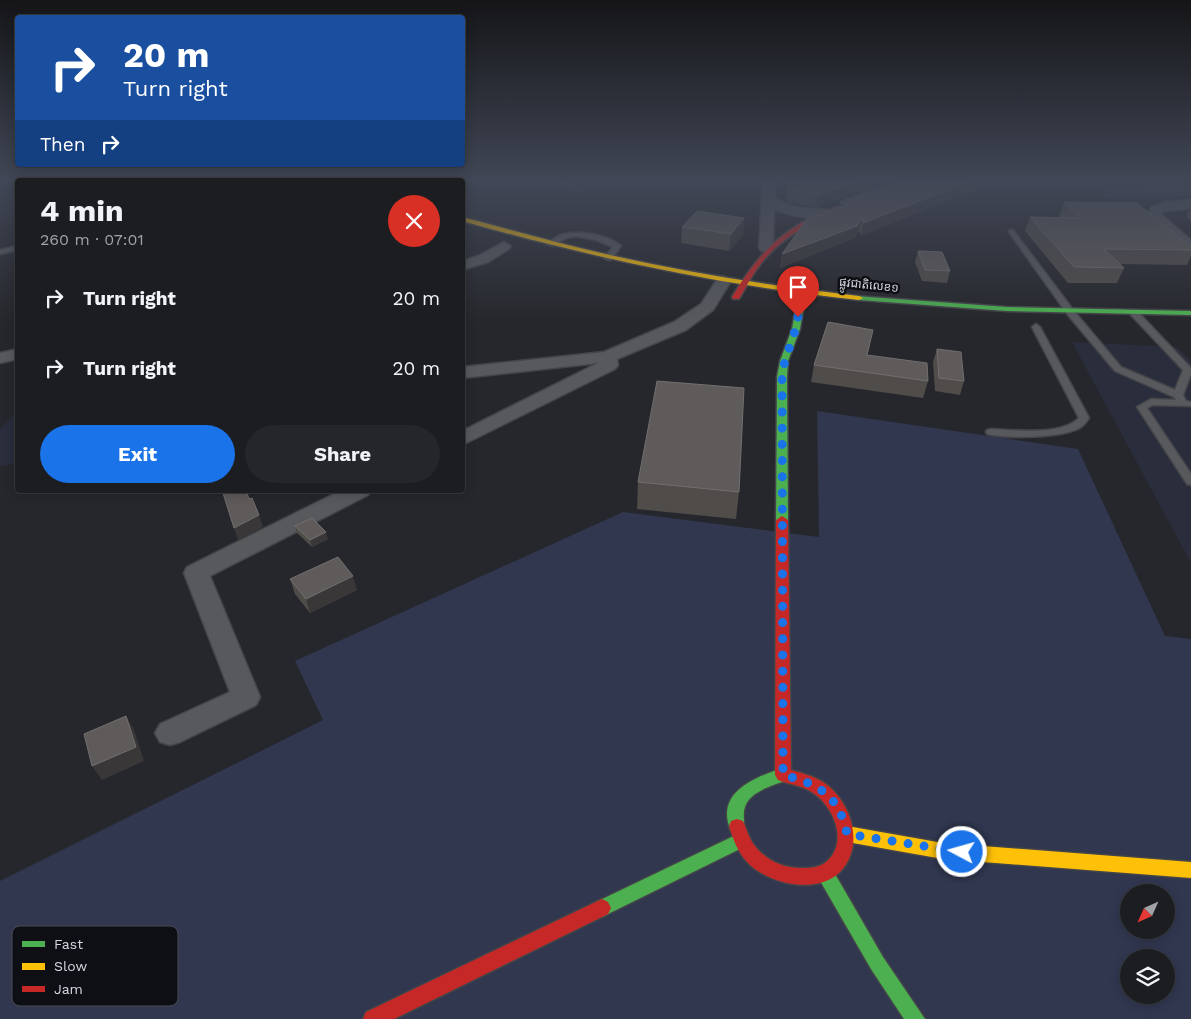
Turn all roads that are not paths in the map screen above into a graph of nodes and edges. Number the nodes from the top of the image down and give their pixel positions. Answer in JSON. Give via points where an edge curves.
{"nodes":[{"id":1,"x":492,"y":228,"type":"edge"},
{"id":2,"x":767,"y":228,"type":"edge"},
{"id":3,"x":793,"y":228,"type":"edge"},
{"id":4,"x":1169,"y":228,"type":"edge"},
{"id":5,"x":1011,"y":231,"type":"dead end"},
{"id":6,"x":488,"y":241,"type":"dead end"},
{"id":7,"x":1191,"y":246,"type":"edge"},
{"id":8,"x":508,"y":247,"type":"joint"},
{"id":9,"x":766,"y":248,"type":"junction"},
{"id":10,"x":15,"y":249,"type":"edge"},
{"id":11,"x":0,"y":252,"type":"edge"},
{"id":12,"x":465,"y":265,"type":"edge"},
{"id":13,"x":742,"y":284,"type":"junction"},
{"id":14,"x":719,"y":287,"type":"junction"},
{"id":15,"x":699,"y":290,"type":"dead end"},
{"id":16,"x":802,"y":292,"type":"junction"},
{"id":17,"x":1071,"y":313,"type":"junction"},
{"id":18,"x":1134,"y":313,"type":"junction"},
{"id":19,"x":1191,"y":313,"type":"edge"},
{"id":20,"x":1037,"y":326,"type":"dead end"},
{"id":21,"x":1065,"y":328,"type":"dead end"},
{"id":22,"x":1084,"y":328,"type":"junction"},
{"id":23,"x":1103,"y":329,"type":"dead end"},
{"id":24,"x":1131,"y":329,"type":"dead end"},
{"id":25,"x":1150,"y":329,"type":"junction"},
{"id":26,"x":1166,"y":330,"type":"dead end"},
{"id":27,"x":15,"y":355,"type":"edge"},
{"id":28,"x":607,"y":357,"type":"junction"},
{"id":29,"x":0,"y":358,"type":"edge"},
{"id":30,"x":465,"y":373,"type":"edge"},
{"id":31,"x":1184,"y":401,"type":"edge"},
{"id":32,"x":991,"y":432,"type":"dead end"},
{"id":33,"x":465,"y":437,"type":"edge"},
{"id":34,"x":1191,"y":482,"type":"edge"},
{"id":35,"x":354,"y":493,"type":"edge"},
{"id":36,"x":170,"y":733,"type":"dead end"},
{"id":37,"x":783,"y":775,"type":"junction"},
{"id":38,"x":847,"y":834,"type":"junction"},
{"id":39,"x":740,"y":841,"type":"junction"},
{"id":40,"x":1191,"y":870,"type":"edge"},
{"id":41,"x":825,"y":873,"type":"junction"},
{"id":42,"x":373,"y":1019,"type":"edge"},
{"id":43,"x":915,"y":1019,"type":"edge"}],
"edges":[{"from":1,"to":14,"type":"main road","name":"ផ្លូវជាតិលេខ១"},
{"from":2,"to":9,"type":"street"},
{"from":3,"to":9,"type":"main road"},
{"from":4,"to":7,"type":"street"},
{"from":5,"to":17,"type":"lane"},
{"from":6,"to":8,"type":"main road"},
{"from":8,"to":12,"type":"street"},
{"from":9,"to":13,"type":"main road"},
{"from":10,"to":11,"type":"lane"},
{"from":13,"to":14,"type":"main road","name":"ផ្លូវជាតិលេខ១"},
{"from":13,"to":14,"type":"main road","name":"ផ្លូវជាតិលេខ១","via":[[740,298]]},
{"from":13,"to":16,"type":"main road","name":"ផ្លូវជាតិលេខ១"},
{"from":14,"to":15,"type":"main road","name":"ផ្លូវជាតិលេខ១"},
{"from":14,"to":28,"type":"street","via":[[707,307],[680,326]]},
{"from":16,"to":17,"type":"main road","name":"ផ្លូវជាតិលេខ១","via":[[916,304]]},
{"from":16,"to":37,"type":"main road","via":[[796,329],[784,360],[782,376]]},
{"from":17,"to":18,"type":"main road","name":"ផ្លូវជាតិលេខ១"},
{"from":17,"to":22,"type":"lane"},
{"from":18,"to":19,"type":"main road","name":"ផ្លូវជាតិលេខ១"},
{"from":18,"to":25,"type":"lane"},
{"from":20,"to":32,"type":"lane","via":[[1084,418],[1081,424],[1070,429],[1043,433]]},
{"from":21,"to":22,"type":"main road"},
{"from":22,"to":23,"type":"main road"},
{"from":22,"to":31,"type":"lane","via":[[1118,369]]},
{"from":24,"to":25,"type":"main road"},
{"from":25,"to":26,"type":"main road"},
{"from":25,"to":31,"type":"lane","via":[[1188,370]]},
{"from":27,"to":29,"type":"street"},
{"from":28,"to":30,"type":"street"},
{"from":28,"to":33,"type":"street","via":[[609,365]]},
{"from":31,"to":34,"type":"lane","via":[[1151,402],[1142,408]]},
{"from":35,"to":36,"type":"street","via":[[196,572],[246,697]]},
{"from":37,"to":38,"type":"main road","via":[[806,780],[822,789],[844,816]]},
{"from":37,"to":39,"type":"main road","via":[[752,783],[742,794],[735,808],[734,820]]},
{"from":38,"to":40,"type":"main road","via":[[943,851]]},
{"from":38,"to":41,"type":"main road","via":[[846,848],[839,862]]},
{"from":39,"to":41,"type":"main road","via":[[756,862],[768,870],[790,877],[813,877]]},
{"from":39,"to":42,"type":"main road"},
{"from":41,"to":43,"type":"main road","via":[[877,963]]}]}
